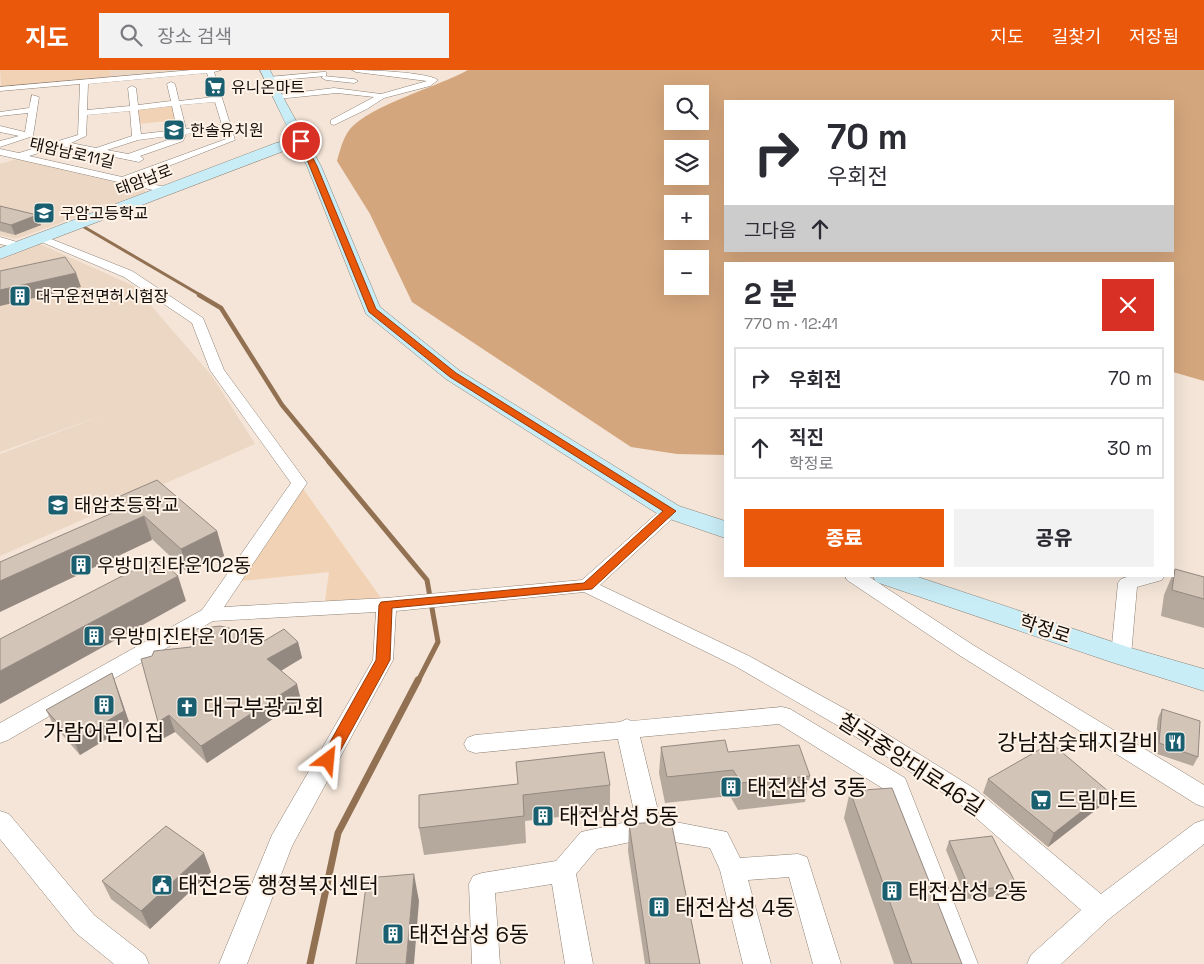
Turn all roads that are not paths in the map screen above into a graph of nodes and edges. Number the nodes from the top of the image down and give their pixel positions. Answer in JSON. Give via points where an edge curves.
{"nodes":[{"id":1,"x":217,"y":70,"type":"edge"},
{"id":2,"x":356,"y":70,"type":"edge"},
{"id":3,"x":400,"y":70,"type":"edge"},
{"id":4,"x":267,"y":74,"type":"edge"},
{"id":5,"x":324,"y":74,"type":"edge"},
{"id":6,"x":390,"y":74,"type":"junction"},
{"id":7,"x":209,"y":77,"type":"edge"},
{"id":8,"x":84,"y":81,"type":"junction"},
{"id":9,"x":363,"y":82,"type":"dead end"},
{"id":10,"x":171,"y":84,"type":"dead end"},
{"id":11,"x":391,"y":85,"type":"dead end"},
{"id":12,"x":122,"y":88,"type":"dead end"},
{"id":13,"x":409,"y":88,"type":"junction"},
{"id":14,"x":0,"y":89,"type":"edge"},
{"id":15,"x":45,"y":96,"type":"dead end"},
{"id":16,"x":380,"y":96,"type":"junction"},
{"id":17,"x":277,"y":97,"type":"junction"},
{"id":18,"x":219,"y":99,"type":"junction"},
{"id":19,"x":341,"y":100,"type":"junction"},
{"id":20,"x":174,"y":103,"type":"junction"},
{"id":21,"x":134,"y":108,"type":"junction"},
{"id":22,"x":34,"y":110,"type":"junction"},
{"id":23,"x":82,"y":113,"type":"junction"},
{"id":24,"x":0,"y":114,"type":"edge"},
{"id":25,"x":334,"y":122,"type":"dead end"},
{"id":26,"x":227,"y":127,"type":"junction"},
{"id":27,"x":0,"y":129,"type":"edge"},
{"id":28,"x":182,"y":132,"type":"junction"},
{"id":29,"x":29,"y":136,"type":"junction"},
{"id":30,"x":137,"y":137,"type":"junction"},
{"id":31,"x":301,"y":141,"type":"junction"},
{"id":32,"x":61,"y":143,"type":"junction"},
{"id":33,"x":0,"y":144,"type":"edge"},
{"id":34,"x":97,"y":150,"type":"junction"},
{"id":35,"x":0,"y":152,"type":"edge"},
{"id":36,"x":19,"y":156,"type":"junction"},
{"id":37,"x":129,"y":157,"type":"junction"},
{"id":38,"x":0,"y":162,"type":"edge"},
{"id":39,"x":164,"y":165,"type":"junction"},
{"id":40,"x":123,"y":180,"type":"junction"},
{"id":41,"x":166,"y":190,"type":"junction"},
{"id":42,"x":41,"y":238,"type":"junction"},
{"id":43,"x":0,"y":240,"type":"edge"},
{"id":44,"x":20,"y":246,"type":"junction"},
{"id":45,"x":0,"y":254,"type":"edge"},
{"id":46,"x":670,"y":511,"type":"junction"},
{"id":47,"x":724,"y":530,"type":"edge"},
{"id":48,"x":856,"y":577,"type":"edge"},
{"id":49,"x":889,"y":577,"type":"edge"},
{"id":50,"x":1151,"y":577,"type":"edge"},
{"id":51,"x":588,"y":586,"type":"junction"},
{"id":52,"x":386,"y":605,"type":"junction"},
{"id":53,"x":209,"y":615,"type":"junction"},
{"id":54,"x":1121,"y":655,"type":"junction"},
{"id":55,"x":1204,"y":680,"type":"edge"},
{"id":56,"x":627,"y":728,"type":"junction"},
{"id":57,"x":0,"y":734,"type":"edge"},
{"id":58,"x":475,"y":744,"type":"dead end"},
{"id":59,"x":1204,"y":797,"type":"edge"},
{"id":60,"x":0,"y":821,"type":"edge"},
{"id":61,"x":650,"y":828,"type":"junction"},
{"id":62,"x":1204,"y":830,"type":"edge"},
{"id":63,"x":733,"y":870,"type":"junction"},
{"id":64,"x":563,"y":872,"type":"junction"},
{"id":65,"x":1100,"y":910,"type":"junction"},
{"id":66,"x":135,"y":964,"type":"edge"},
{"id":67,"x":234,"y":964,"type":"edge"},
{"id":68,"x":486,"y":964,"type":"edge"},
{"id":69,"x":579,"y":964,"type":"edge"},
{"id":70,"x":757,"y":964,"type":"edge"},
{"id":71,"x":827,"y":964,"type":"edge"},
{"id":72,"x":964,"y":964,"type":"edge"},
{"id":73,"x":1041,"y":964,"type":"edge"}],
"edges":[{"from":1,"to":7,"type":"street"},
{"from":2,"to":6,"type":"street"},
{"from":3,"to":6,"type":"street"},
{"from":4,"to":5,"type":"street"},
{"from":4,"to":17,"type":"main road"},
{"from":5,"to":9,"type":"street"},
{"from":5,"to":19,"type":"street"},
{"from":6,"to":13,"type":"street","via":[[434,80]]},
{"from":7,"to":8,"type":"street"},
{"from":7,"to":18,"type":"street"},
{"from":8,"to":14,"type":"street"},
{"from":8,"to":23,"type":"street"},
{"from":10,"to":20,"type":"street"},
{"from":11,"to":13,"type":"street"},
{"from":12,"to":21,"type":"street","via":[[135,87]]},
{"from":13,"to":16,"type":"street"},
{"from":15,"to":22,"type":"street","name":"태암남로11길","via":[[31,97]]},
{"from":16,"to":19,"type":"street"},
{"from":16,"to":19,"type":"street","via":[[370,105]]},
{"from":17,"to":19,"type":"street"},
{"from":17,"to":31,"type":"main road"},
{"from":18,"to":20,"type":"street"},
{"from":18,"to":26,"type":"street"},
{"from":19,"to":25,"type":"street"},
{"from":20,"to":21,"type":"street"},
{"from":20,"to":28,"type":"street"},
{"from":21,"to":23,"type":"street"},
{"from":21,"to":30,"type":"street"},
{"from":22,"to":24,"type":"street","name":"태암남로11길"},
{"from":22,"to":29,"type":"street","name":"태암남로11길"},
{"from":23,"to":32,"type":"street","via":[[82,136]]},
{"from":26,"to":28,"type":"street"},
{"from":26,"to":39,"type":"street","via":[[231,140]]},
{"from":27,"to":29,"type":"street","name":"태암남로11길"},
{"from":28,"to":30,"type":"street"},
{"from":28,"to":37,"type":"street","via":[[180,139]]},
{"from":29,"to":33,"type":"street","name":"태암남로11길"},
{"from":30,"to":34,"type":"street"},
{"from":31,"to":41,"type":"main road","name":"태암남로"},
{"from":31,"to":46,"type":"main road","via":[[372,310],[453,375]]},
{"from":32,"to":34,"type":"street"},
{"from":32,"to":36,"type":"street"},
{"from":34,"to":37,"type":"street"},
{"from":35,"to":36,"type":"street","name":"태암남로11길"},
{"from":36,"to":38,"type":"street"},
{"from":36,"to":40,"type":"street","name":"태암남로11길"},
{"from":37,"to":39,"type":"street"},
{"from":39,"to":40,"type":"street"},
{"from":40,"to":41,"type":"street","name":"태암남로11길"},
{"from":41,"to":42,"type":"main road","name":"태암남로"},
{"from":42,"to":44,"type":"main road","name":"태암남로"},
{"from":42,"to":53,"type":"street","via":[[128,274],[198,321],[217,370],[299,483]]},
{"from":43,"to":44,"type":"street"},
{"from":44,"to":45,"type":"main road","name":"태암남로"},
{"from":46,"to":47,"type":"main road"},
{"from":46,"to":51,"type":"street"},
{"from":48,"to":59,"type":"street","via":[[966,650]]},
{"from":49,"to":54,"type":"main road","name":"학정로"},
{"from":50,"to":54,"type":"street","via":[[1128,583]]},
{"from":51,"to":52,"type":"street"},
{"from":51,"to":65,"type":"street","name":"칠곡중앙대로46길","via":[[742,661],[850,722],[968,796]]},
{"from":52,"to":53,"type":"street"},
{"from":52,"to":67,"type":"street","via":[[383,660],[281,843]]},
{"from":53,"to":57,"type":"street"},
{"from":54,"to":55,"type":"main road","name":"학정로"},
{"from":56,"to":58,"type":"street"},
{"from":56,"to":61,"type":"street"},
{"from":56,"to":72,"type":"street","via":[[782,714],[897,785]]},
{"from":60,"to":66,"type":"street","via":[[85,924]]},
{"from":61,"to":63,"type":"street","via":[[718,839]]},
{"from":61,"to":64,"type":"street","via":[[590,840]]},
{"from":62,"to":65,"type":"street"},
{"from":63,"to":70,"type":"street"},
{"from":63,"to":71,"type":"street","via":[[798,865]]},
{"from":64,"to":68,"type":"street","via":[[482,884]]},
{"from":64,"to":69,"type":"street"},
{"from":65,"to":73,"type":"street"}]}
